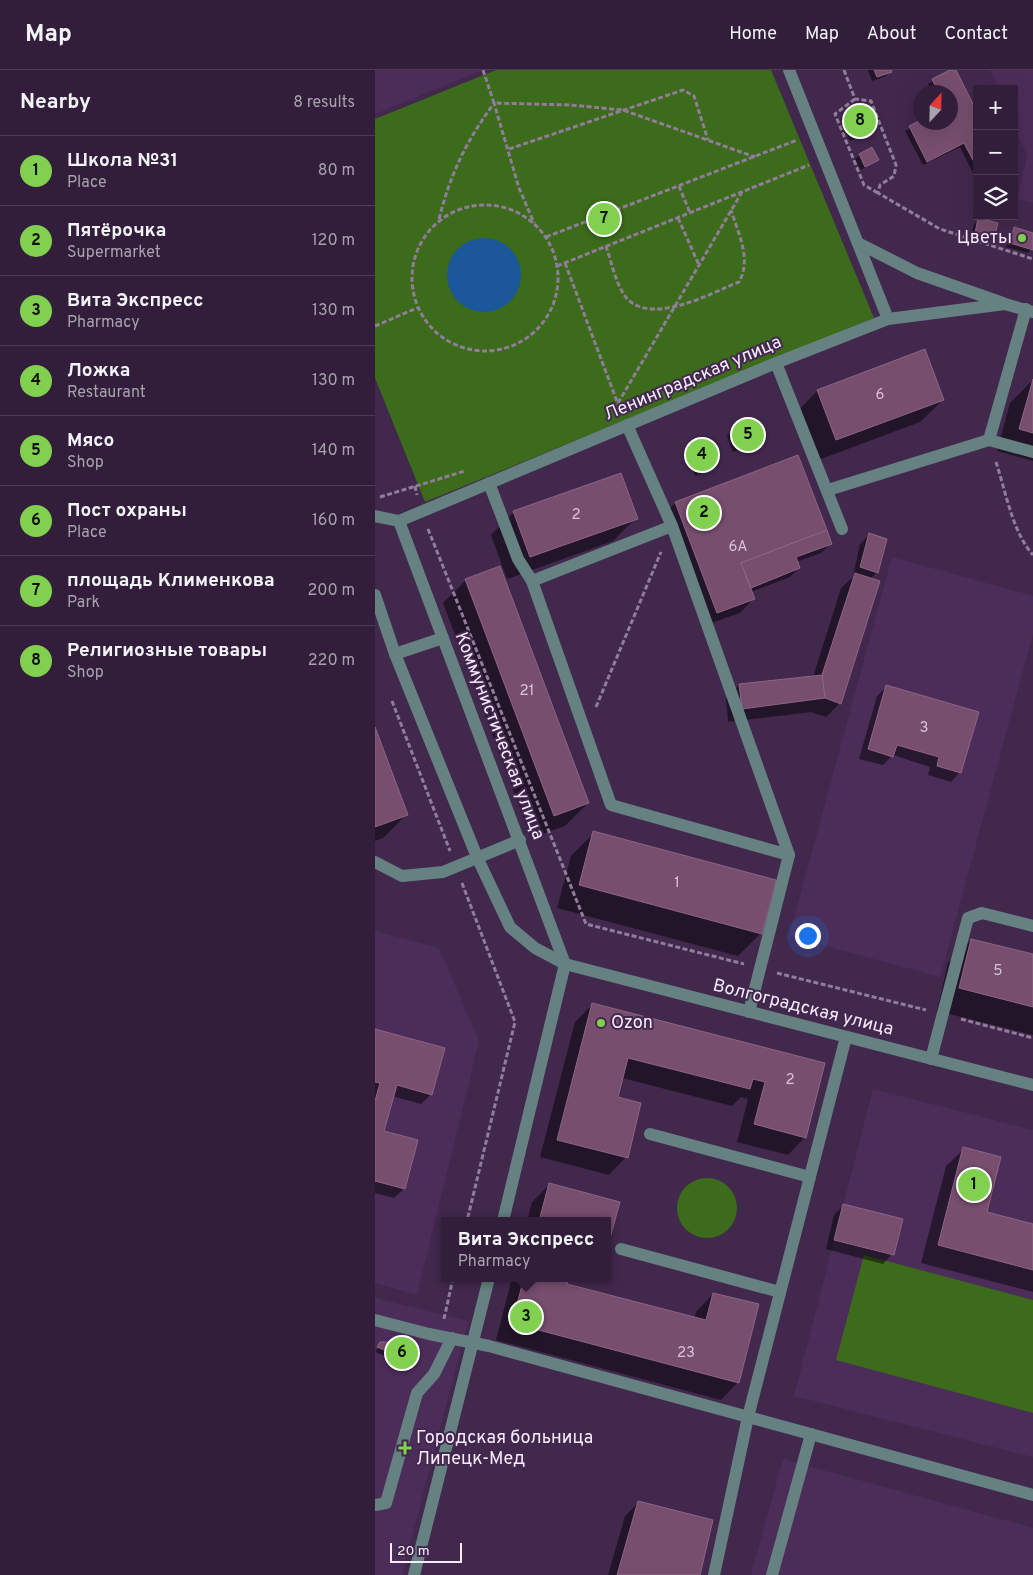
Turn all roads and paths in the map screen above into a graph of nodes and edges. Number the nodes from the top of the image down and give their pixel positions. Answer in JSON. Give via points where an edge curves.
{"nodes":[{"id":1,"x":483,"y":70,"type":"edge"},
{"id":2,"x":789,"y":70,"type":"edge"},
{"id":3,"x":844,"y":70,"type":"edge"},
{"id":4,"x":855,"y":99,"type":"junction"},
{"id":5,"x":494,"y":103,"type":"junction"},
{"id":6,"x":623,"y":110,"type":"junction"},
{"id":7,"x":803,"y":137,"type":"dead end"},
{"id":8,"x":708,"y":140,"type":"junction"},
{"id":9,"x":509,"y":149,"type":"junction"},
{"id":10,"x":755,"y":157,"type":"junction"},
{"id":11,"x":814,"y":163,"type":"dead end"},
{"id":12,"x":679,"y":186,"type":"junction"},
{"id":13,"x":743,"y":192,"type":"junction"},
{"id":14,"x":878,"y":193,"type":"junction"},
{"id":15,"x":731,"y":210,"type":"junction"},
{"id":16,"x":689,"y":213,"type":"junction"},
{"id":17,"x":678,"y":218,"type":"junction"},
{"id":18,"x":439,"y":220,"type":"junction"},
{"id":19,"x":534,"y":223,"type":"junction"},
{"id":20,"x":546,"y":237,"type":"junction"},
{"id":21,"x":860,"y":244,"type":"junction"},
{"id":22,"x":606,"y":246,"type":"junction"},
{"id":23,"x":1033,"y":258,"type":"edge"},
{"id":24,"x":565,"y":263,"type":"junction"},
{"id":25,"x":557,"y":266,"type":"junction"},
{"id":26,"x":699,"y":266,"type":"junction"},
{"id":27,"x":1005,"y":304,"type":"junction"},
{"id":28,"x":675,"y":307,"type":"junction"},
{"id":29,"x":417,"y":308,"type":"junction"},
{"id":30,"x":1029,"y":311,"type":"edge"},
{"id":31,"x":888,"y":320,"type":"junction"},
{"id":32,"x":375,"y":326,"type":"edge"},
{"id":33,"x":776,"y":363,"type":"junction"},
{"id":34,"x":618,"y":403,"type":"junction"},
{"id":35,"x":627,"y":425,"type":"junction"},
{"id":36,"x":989,"y":440,"type":"junction"},
{"id":37,"x":1033,"y":452,"type":"edge"},
{"id":38,"x":470,"y":470,"type":"dead end"},
{"id":39,"x":489,"y":483,"type":"junction"},
{"id":40,"x":415,"y":486,"type":"junction"},
{"id":41,"x":828,"y":490,"type":"junction"},
{"id":42,"x":375,"y":498,"type":"edge"},
{"id":43,"x":421,"y":512,"type":"junction"},
{"id":44,"x":375,"y":516,"type":"edge"},
{"id":45,"x":399,"y":521,"type":"junction"},
{"id":46,"x":672,"y":526,"type":"junction"},
{"id":47,"x":842,"y":529,"type":"dead end"},
{"id":48,"x":1033,"y":555,"type":"edge"},
{"id":49,"x":532,"y":581,"type":"junction"},
{"id":50,"x":375,"y":595,"type":"edge"},
{"id":51,"x":443,"y":638,"type":"junction"},
{"id":52,"x":395,"y":654,"type":"junction"},
{"id":53,"x":389,"y":695,"type":"dead end"},
{"id":54,"x":585,"y":732,"type":"junction"},
{"id":55,"x":520,"y":840,"type":"junction"},
{"id":56,"x":789,"y":855,"type":"junction"},
{"id":57,"x":477,"y":857,"type":"junction"},
{"id":58,"x":375,"y":862,"type":"edge"},
{"id":59,"x":456,"y":867,"type":"junction"},
{"id":60,"x":1033,"y":926,"type":"edge"},
{"id":61,"x":565,"y":964,"type":"junction"},
{"id":62,"x":760,"y":968,"type":"junction"},
{"id":63,"x":749,"y":1012,"type":"junction"},
{"id":64,"x":943,"y":1015,"type":"junction"},
{"id":65,"x":846,"y":1037,"type":"junction"},
{"id":66,"x":1033,"y":1038,"type":"edge"},
{"id":67,"x":931,"y":1059,"type":"junction"},
{"id":68,"x":1033,"y":1085,"type":"edge"},
{"id":69,"x":650,"y":1134,"type":"dead end"},
{"id":70,"x":810,"y":1177,"type":"junction"},
{"id":71,"x":468,"y":1217,"type":"edge"},
{"id":72,"x":504,"y":1217,"type":"edge"},
{"id":73,"x":621,"y":1249,"type":"dead end"},
{"id":74,"x":453,"y":1282,"type":"edge"},
{"id":75,"x":488,"y":1282,"type":"edge"},
{"id":76,"x":781,"y":1292,"type":"junction"},
{"id":77,"x":375,"y":1320,"type":"edge"},
{"id":78,"x":446,"y":1337,"type":"junction"},
{"id":79,"x":474,"y":1342,"type":"junction"},
{"id":80,"x":748,"y":1417,"type":"junction"},
{"id":81,"x":811,"y":1434,"type":"junction"},
{"id":82,"x":1033,"y":1495,"type":"edge"},
{"id":83,"x":375,"y":1505,"type":"edge"},
{"id":84,"x":414,"y":1575,"type":"edge"},
{"id":85,"x":714,"y":1575,"type":"edge"},
{"id":86,"x":772,"y":1575,"type":"edge"}],
"edges":[{"from":1,"to":5,"type":"path"},
{"from":2,"to":21,"type":"street"},
{"from":3,"to":4,"type":"path"},
{"from":4,"to":14,"type":"path","via":[[835,114],[864,184]]},
{"from":4,"to":14,"type":"path","via":[[871,101],[897,164],[894,176],[880,185]]},
{"from":5,"to":6,"type":"path"},
{"from":5,"to":9,"type":"path"},
{"from":5,"to":18,"type":"path","via":[[471,134],[448,183]]},
{"from":6,"to":8,"type":"path"},
{"from":6,"to":8,"type":"path","via":[[683,90],[694,96]]},
{"from":6,"to":9,"type":"path"},
{"from":7,"to":10,"type":"path"},
{"from":8,"to":10,"type":"path"},
{"from":9,"to":19,"type":"path","via":[[519,188]]},
{"from":10,"to":12,"type":"path"},
{"from":11,"to":13,"type":"path"},
{"from":12,"to":16,"type":"path"},
{"from":12,"to":20,"type":"path"},
{"from":13,"to":15,"type":"path"},
{"from":13,"to":16,"type":"path"},
{"from":14,"to":23,"type":"path","via":[[940,230]]},
{"from":15,"to":26,"type":"path"},
{"from":15,"to":28,"type":"path","via":[[746,262],[739,282]]},
{"from":16,"to":17,"type":"path"},
{"from":17,"to":22,"type":"path"},
{"from":17,"to":26,"type":"path"},
{"from":18,"to":19,"type":"path","via":[[462,208],[487,204],[512,210]]},
{"from":18,"to":29,"type":"path","via":[[422,238],[413,260],[411,284]]},
{"from":19,"to":20,"type":"path"},
{"from":20,"to":25,"type":"path"},
{"from":21,"to":27,"type":"street","via":[[917,272]]},
{"from":21,"to":31,"type":"street"},
{"from":22,"to":24,"type":"path"},
{"from":22,"to":28,"type":"path","via":[[623,294],[643,308]]},
{"from":24,"to":25,"type":"path"},
{"from":24,"to":34,"type":"path"},
{"from":25,"to":29,"type":"path","via":[[558,290],[541,325],[517,345],[494,352],[470,351],[448,343],[429,328]]},
{"from":26,"to":28,"type":"path"},
{"from":27,"to":30,"type":"street","name":"Ленинградская улица"},
{"from":27,"to":31,"type":"street","name":"Ленинградская улица"},
{"from":28,"to":34,"type":"path"},
{"from":29,"to":32,"type":"path"},
{"from":30,"to":36,"type":"street"},
{"from":31,"to":33,"type":"street","name":"Ленинградская улица"},
{"from":33,"to":35,"type":"street","name":"Ленинградская улица"},
{"from":33,"to":41,"type":"street"},
{"from":34,"to":35,"type":"path"},
{"from":35,"to":39,"type":"street","name":"Ленинградская улица"},
{"from":35,"to":46,"type":"street"},
{"from":36,"to":37,"type":"street"},
{"from":36,"to":41,"type":"street"},
{"from":36,"to":48,"type":"path","via":[[1016,522]]},
{"from":38,"to":40,"type":"path"},
{"from":39,"to":43,"type":"street","name":"Ленинградская улица"},
{"from":39,"to":49,"type":"street","via":[[518,560]]},
{"from":40,"to":42,"type":"path"},
{"from":40,"to":43,"type":"path"},
{"from":41,"to":47,"type":"street"},
{"from":43,"to":45,"type":"street","name":"Ленинградская улица"},
{"from":43,"to":62,"type":"path","via":[[585,924]]},
{"from":44,"to":45,"type":"street"},
{"from":45,"to":51,"type":"street","name":"Коммунистическая улица"},
{"from":46,"to":49,"type":"street"},
{"from":46,"to":54,"type":"path"},
{"from":46,"to":56,"type":"street"},
{"from":49,"to":54,"type":"street"},
{"from":50,"to":52,"type":"street"},
{"from":51,"to":52,"type":"street"},
{"from":51,"to":55,"type":"street","name":"Коммунистическая улица"},
{"from":52,"to":57,"type":"street"},
{"from":53,"to":59,"type":"path"},
{"from":54,"to":56,"type":"street","via":[[611,805]]},
{"from":55,"to":57,"type":"street"},
{"from":55,"to":61,"type":"street","name":"Коммунистическая улица"},
{"from":56,"to":62,"type":"street"},
{"from":57,"to":59,"type":"street"},
{"from":57,"to":61,"type":"street","via":[[510,927],[535,948]]},
{"from":58,"to":59,"type":"street","via":[[402,876],[443,872]]},
{"from":59,"to":71,"type":"path","via":[[515,1022]]},
{"from":60,"to":64,"type":"street","via":[[982,913],[968,918]]},
{"from":61,"to":63,"type":"street","name":"Волгоградская улица"},
{"from":61,"to":72,"type":"street"},
{"from":62,"to":63,"type":"street"},
{"from":62,"to":64,"type":"path"},
{"from":63,"to":65,"type":"street","name":"Волгоградская улица"},
{"from":64,"to":66,"type":"path"},
{"from":64,"to":67,"type":"street"},
{"from":65,"to":67,"type":"street","name":"Волгоградская улица"},
{"from":65,"to":70,"type":"street"},
{"from":67,"to":68,"type":"street","name":"Волгоградская улица"},
{"from":69,"to":70,"type":"street"},
{"from":70,"to":76,"type":"street"},
{"from":73,"to":76,"type":"street"},
{"from":74,"to":78,"type":"path"},
{"from":75,"to":79,"type":"street"},
{"from":76,"to":80,"type":"street"},
{"from":77,"to":78,"type":"street"},
{"from":78,"to":79,"type":"street"},
{"from":78,"to":83,"type":"street","via":[[434,1374],[417,1393],[386,1503]]},
{"from":79,"to":80,"type":"street"},
{"from":79,"to":84,"type":"street"},
{"from":80,"to":81,"type":"street"},
{"from":80,"to":85,"type":"street"},
{"from":81,"to":82,"type":"street"},
{"from":81,"to":86,"type":"street"}]}
